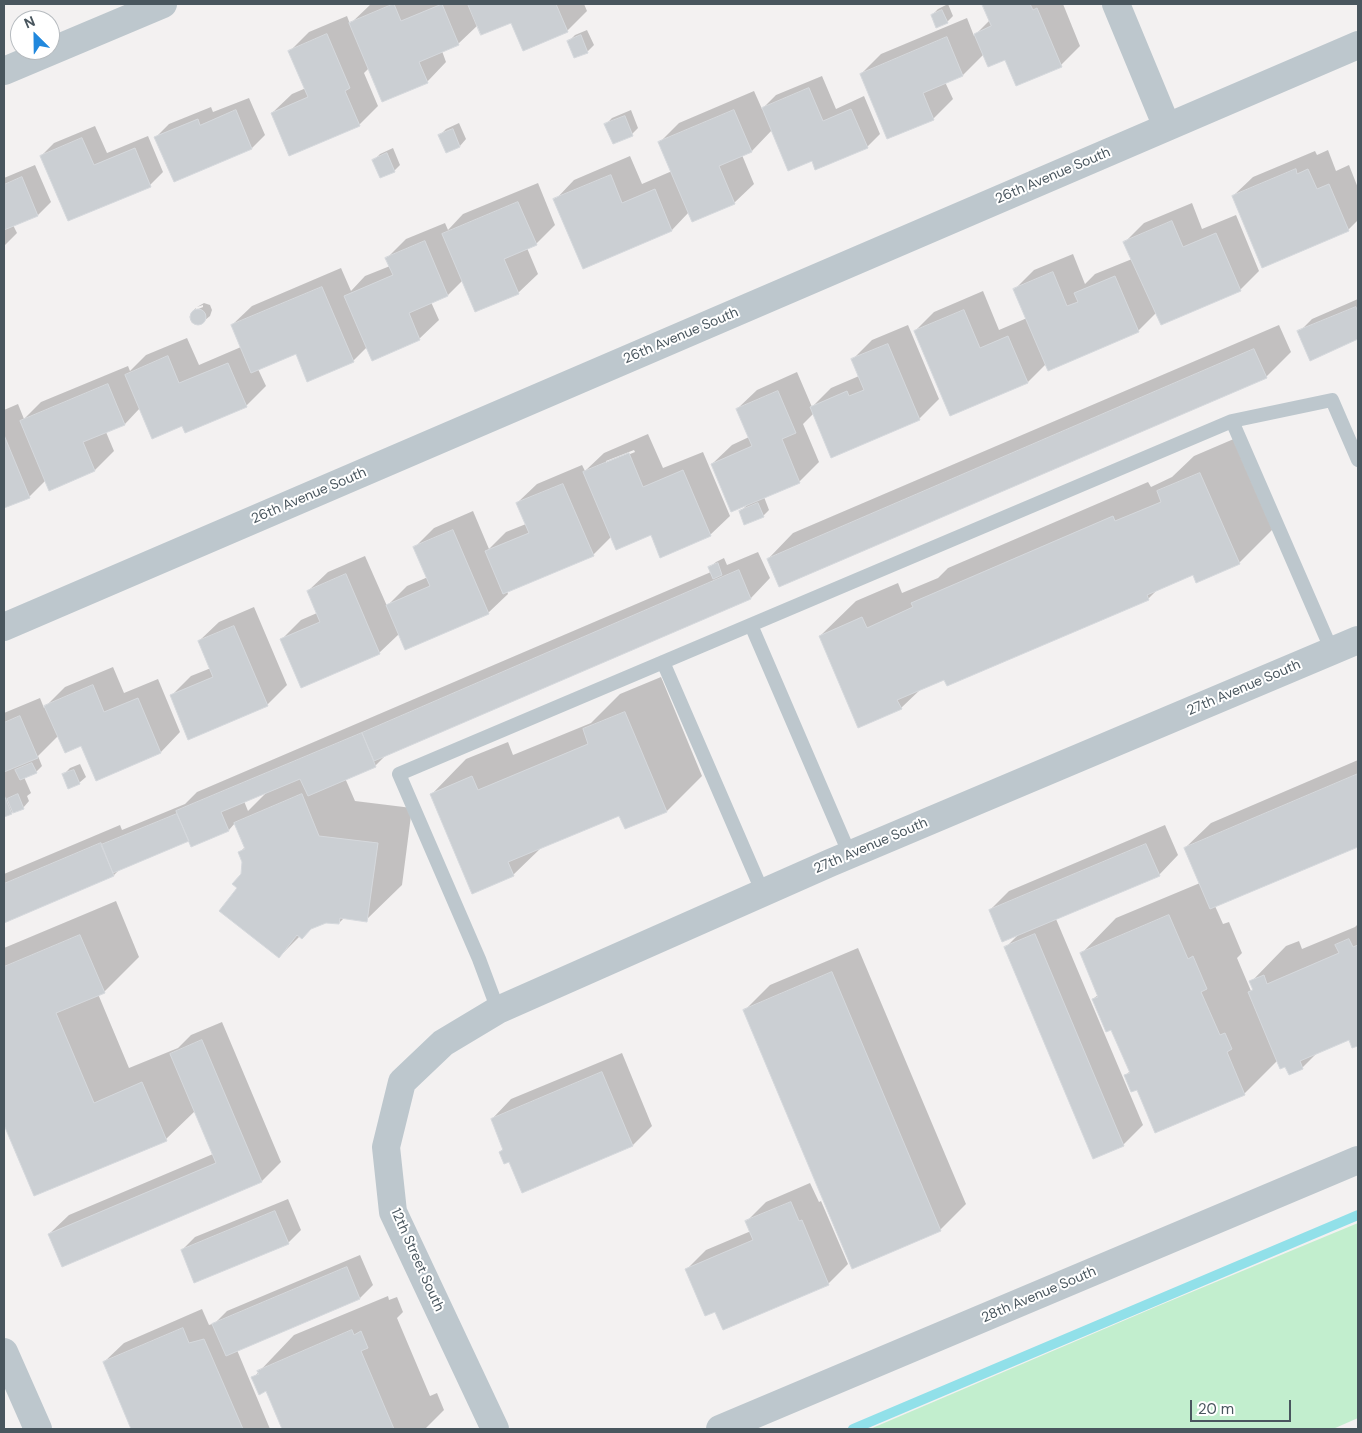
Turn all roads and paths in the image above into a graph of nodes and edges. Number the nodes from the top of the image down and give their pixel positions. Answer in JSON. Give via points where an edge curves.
{"nodes":[{"id":1,"x":163,"y":4,"type":"edge"},
{"id":2,"x":1116,"y":4,"type":"edge"},
{"id":3,"x":1358,"y":45,"type":"edge"},
{"id":4,"x":4,"y":71,"type":"edge"},
{"id":5,"x":1167,"y":127,"type":"junction"},
{"id":6,"x":1232,"y":421,"type":"junction"},
{"id":7,"x":1358,"y":460,"type":"edge"},
{"id":8,"x":751,"y":625,"type":"junction"},
{"id":9,"x":4,"y":627,"type":"edge"},
{"id":10,"x":1358,"y":640,"type":"edge"},
{"id":11,"x":1332,"y":651,"type":"junction"},
{"id":12,"x":663,"y":662,"type":"junction"},
{"id":13,"x":850,"y":855,"type":"junction"},
{"id":14,"x":764,"y":893,"type":"junction"},
{"id":15,"x":498,"y":1010,"type":"junction"},
{"id":16,"x":402,"y":1082,"type":"joint"},
{"id":17,"x":1358,"y":1160,"type":"edge"},
{"id":18,"x":4,"y":1352,"type":"edge"},
{"id":19,"x":38,"y":1429,"type":"edge"},
{"id":20,"x":495,"y":1429,"type":"edge"},
{"id":21,"x":720,"y":1429,"type":"edge"}],
"edges":[{"from":1,"to":4,"type":"street"},
{"from":2,"to":5,"type":"street"},
{"from":3,"to":5,"type":"street","name":"26th Avenue South"},
{"from":5,"to":9,"type":"street","name":"26th Avenue South"},
{"from":6,"to":7,"type":"lane","via":[[1332,400]]},
{"from":6,"to":8,"type":"lane"},
{"from":6,"to":11,"type":"lane"},
{"from":8,"to":12,"type":"lane"},
{"from":8,"to":13,"type":"lane"},
{"from":10,"to":11,"type":"street","name":"27th Avenue South"},
{"from":11,"to":13,"type":"street","name":"27th Avenue South"},
{"from":12,"to":14,"type":"lane"},
{"from":12,"to":15,"type":"lane","via":[[400,774]]},
{"from":13,"to":14,"type":"street","name":"27th Avenue South"},
{"from":14,"to":15,"type":"street","name":"27th Avenue South"},
{"from":15,"to":16,"type":"street","name":"27th Avenue South","via":[[443,1042]]},
{"from":16,"to":20,"type":"street","name":"12th Street South","via":[[386,1147],[393,1212]]},
{"from":17,"to":21,"type":"street","name":"28th Avenue South"},
{"from":18,"to":19,"type":"street"}]}
